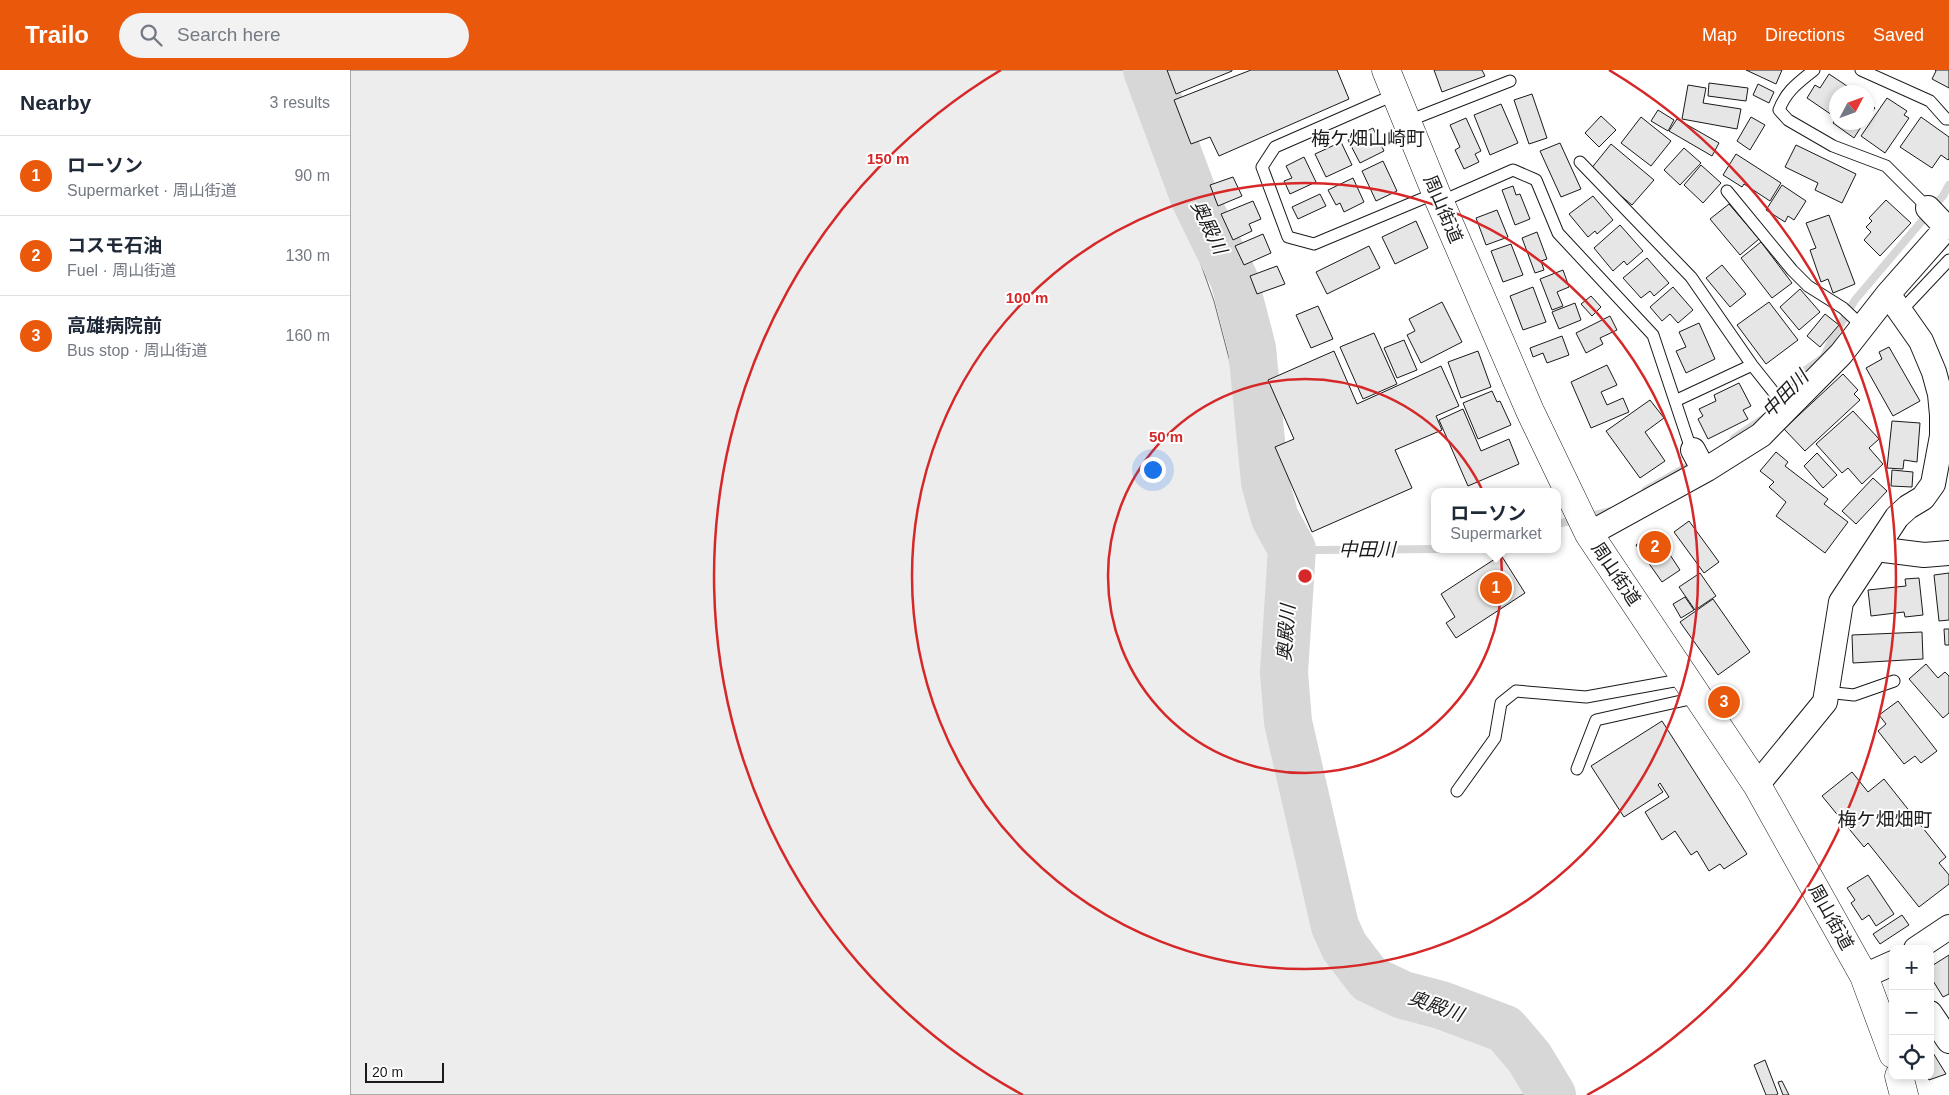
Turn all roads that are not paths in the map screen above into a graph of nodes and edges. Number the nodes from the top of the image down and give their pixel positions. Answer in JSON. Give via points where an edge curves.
{"nodes":[{"id":1,"x":1814,"y":70,"type":"edge"},
{"id":2,"x":1862,"y":70,"type":"edge"},
{"id":3,"x":1391,"y":82,"type":"edge"},
{"id":4,"x":1510,"y":82,"type":"dead end"},
{"id":5,"x":1949,"y":119,"type":"edge"},
{"id":6,"x":1408,"y":121,"type":"junction"},
{"id":7,"x":1580,"y":162,"type":"dead end"},
{"id":8,"x":1727,"y":191,"type":"dead end"},
{"id":9,"x":1438,"y":197,"type":"junction"},
{"id":10,"x":1940,"y":220,"type":"edge"},
{"id":11,"x":1949,"y":260,"type":"edge"},
{"id":12,"x":1894,"y":303,"type":"junction"},
{"id":13,"x":1862,"y":326,"type":"junction"},
{"id":14,"x":1752,"y":365,"type":"junction"},
{"id":15,"x":1675,"y":401,"type":"junction"},
{"id":16,"x":1787,"y":409,"type":"junction"},
{"id":17,"x":1700,"y":461,"type":"junction"},
{"id":18,"x":1584,"y":524,"type":"junction"},
{"id":19,"x":1876,"y":549,"type":"junction"},
{"id":20,"x":1949,"y":553,"type":"edge"},
{"id":21,"x":1894,"y":681,"type":"dead end"},
{"id":22,"x":1692,"y":688,"type":"junction"},
{"id":23,"x":1826,"y":692,"type":"junction"},
{"id":24,"x":1577,"y":769,"type":"dead end"},
{"id":25,"x":1757,"y":785,"type":"junction"},
{"id":26,"x":1457,"y":791,"type":"dead end"},
{"id":27,"x":1949,"y":926,"type":"edge"},
{"id":28,"x":1922,"y":945,"type":"edge"},
{"id":29,"x":1889,"y":965,"type":"edge"},
{"id":30,"x":1864,"y":976,"type":"junction"},
{"id":31,"x":1934,"y":1019,"type":"edge"},
{"id":32,"x":1949,"y":1041,"type":"edge"},
{"id":33,"x":1889,"y":1043,"type":"edge"},
{"id":34,"x":1900,"y":1080,"type":"edge"},
{"id":35,"x":1904,"y":1095,"type":"edge"}],
"edges":[{"from":1,"to":10,"type":"lane","via":[[1783,98],[1779,110],[1788,120],[1832,146],[1886,166]]},
{"from":2,"to":5,"type":"lane","via":[[1930,101]]},
{"from":3,"to":6,"type":"highway","name":"周山街道"},
{"from":3,"to":9,"type":"lane","via":[[1275,147],[1262,167],[1288,237],[1314,244]]},
{"from":4,"to":6,"type":"lane"},
{"from":6,"to":9,"type":"highway","name":"周山街道"},
{"from":7,"to":14,"type":"lane","via":[[1691,277]]},
{"from":8,"to":13,"type":"lane","via":[[1792,270]]},
{"from":9,"to":15,"type":"lane","via":[[1513,170],[1536,180],[1558,233],[1653,335]]},
{"from":9,"to":18,"type":"highway","name":"周山街道","via":[[1530,411]]},
{"from":10,"to":12,"type":"street"},
{"from":11,"to":12,"type":"lane"},
{"from":12,"to":13,"type":"street"},
{"from":12,"to":19,"type":"street","via":[[1921,341],[1934,372],[1940,394],[1942,436],[1933,484],[1928,492],[1897,517]]},
{"from":13,"to":16,"type":"street","via":[[1841,354]]},
{"from":14,"to":15,"type":"lane"},
{"from":14,"to":16,"type":"lane"},
{"from":15,"to":17,"type":"lane","via":[[1690,446]]},
{"from":16,"to":17,"type":"street","via":[[1761,435]]},
{"from":17,"to":18,"type":"street"},
{"from":18,"to":22,"type":"highway","name":"周山街道"},
{"from":19,"to":20,"type":"street","via":[[1924,555]]},
{"from":19,"to":23,"type":"street","via":[[1841,602]]},
{"from":21,"to":23,"type":"lane","via":[[1854,695]]},
{"from":22,"to":24,"type":"lane","via":[[1596,720]]},
{"from":22,"to":25,"type":"highway","name":"周山街道"},
{"from":22,"to":26,"type":"lane","via":[[1586,697],[1516,691],[1501,703],[1495,738]]},
{"from":23,"to":25,"type":"street","via":[[1824,702]]},
{"from":25,"to":30,"type":"highway","name":"周山街道"},
{"from":27,"to":28,"type":"street"},
{"from":29,"to":30,"type":"street"},
{"from":30,"to":33,"type":"highway","name":"周山街道"},
{"from":31,"to":32,"type":"street"},
{"from":34,"to":35,"type":"highway"}]}
